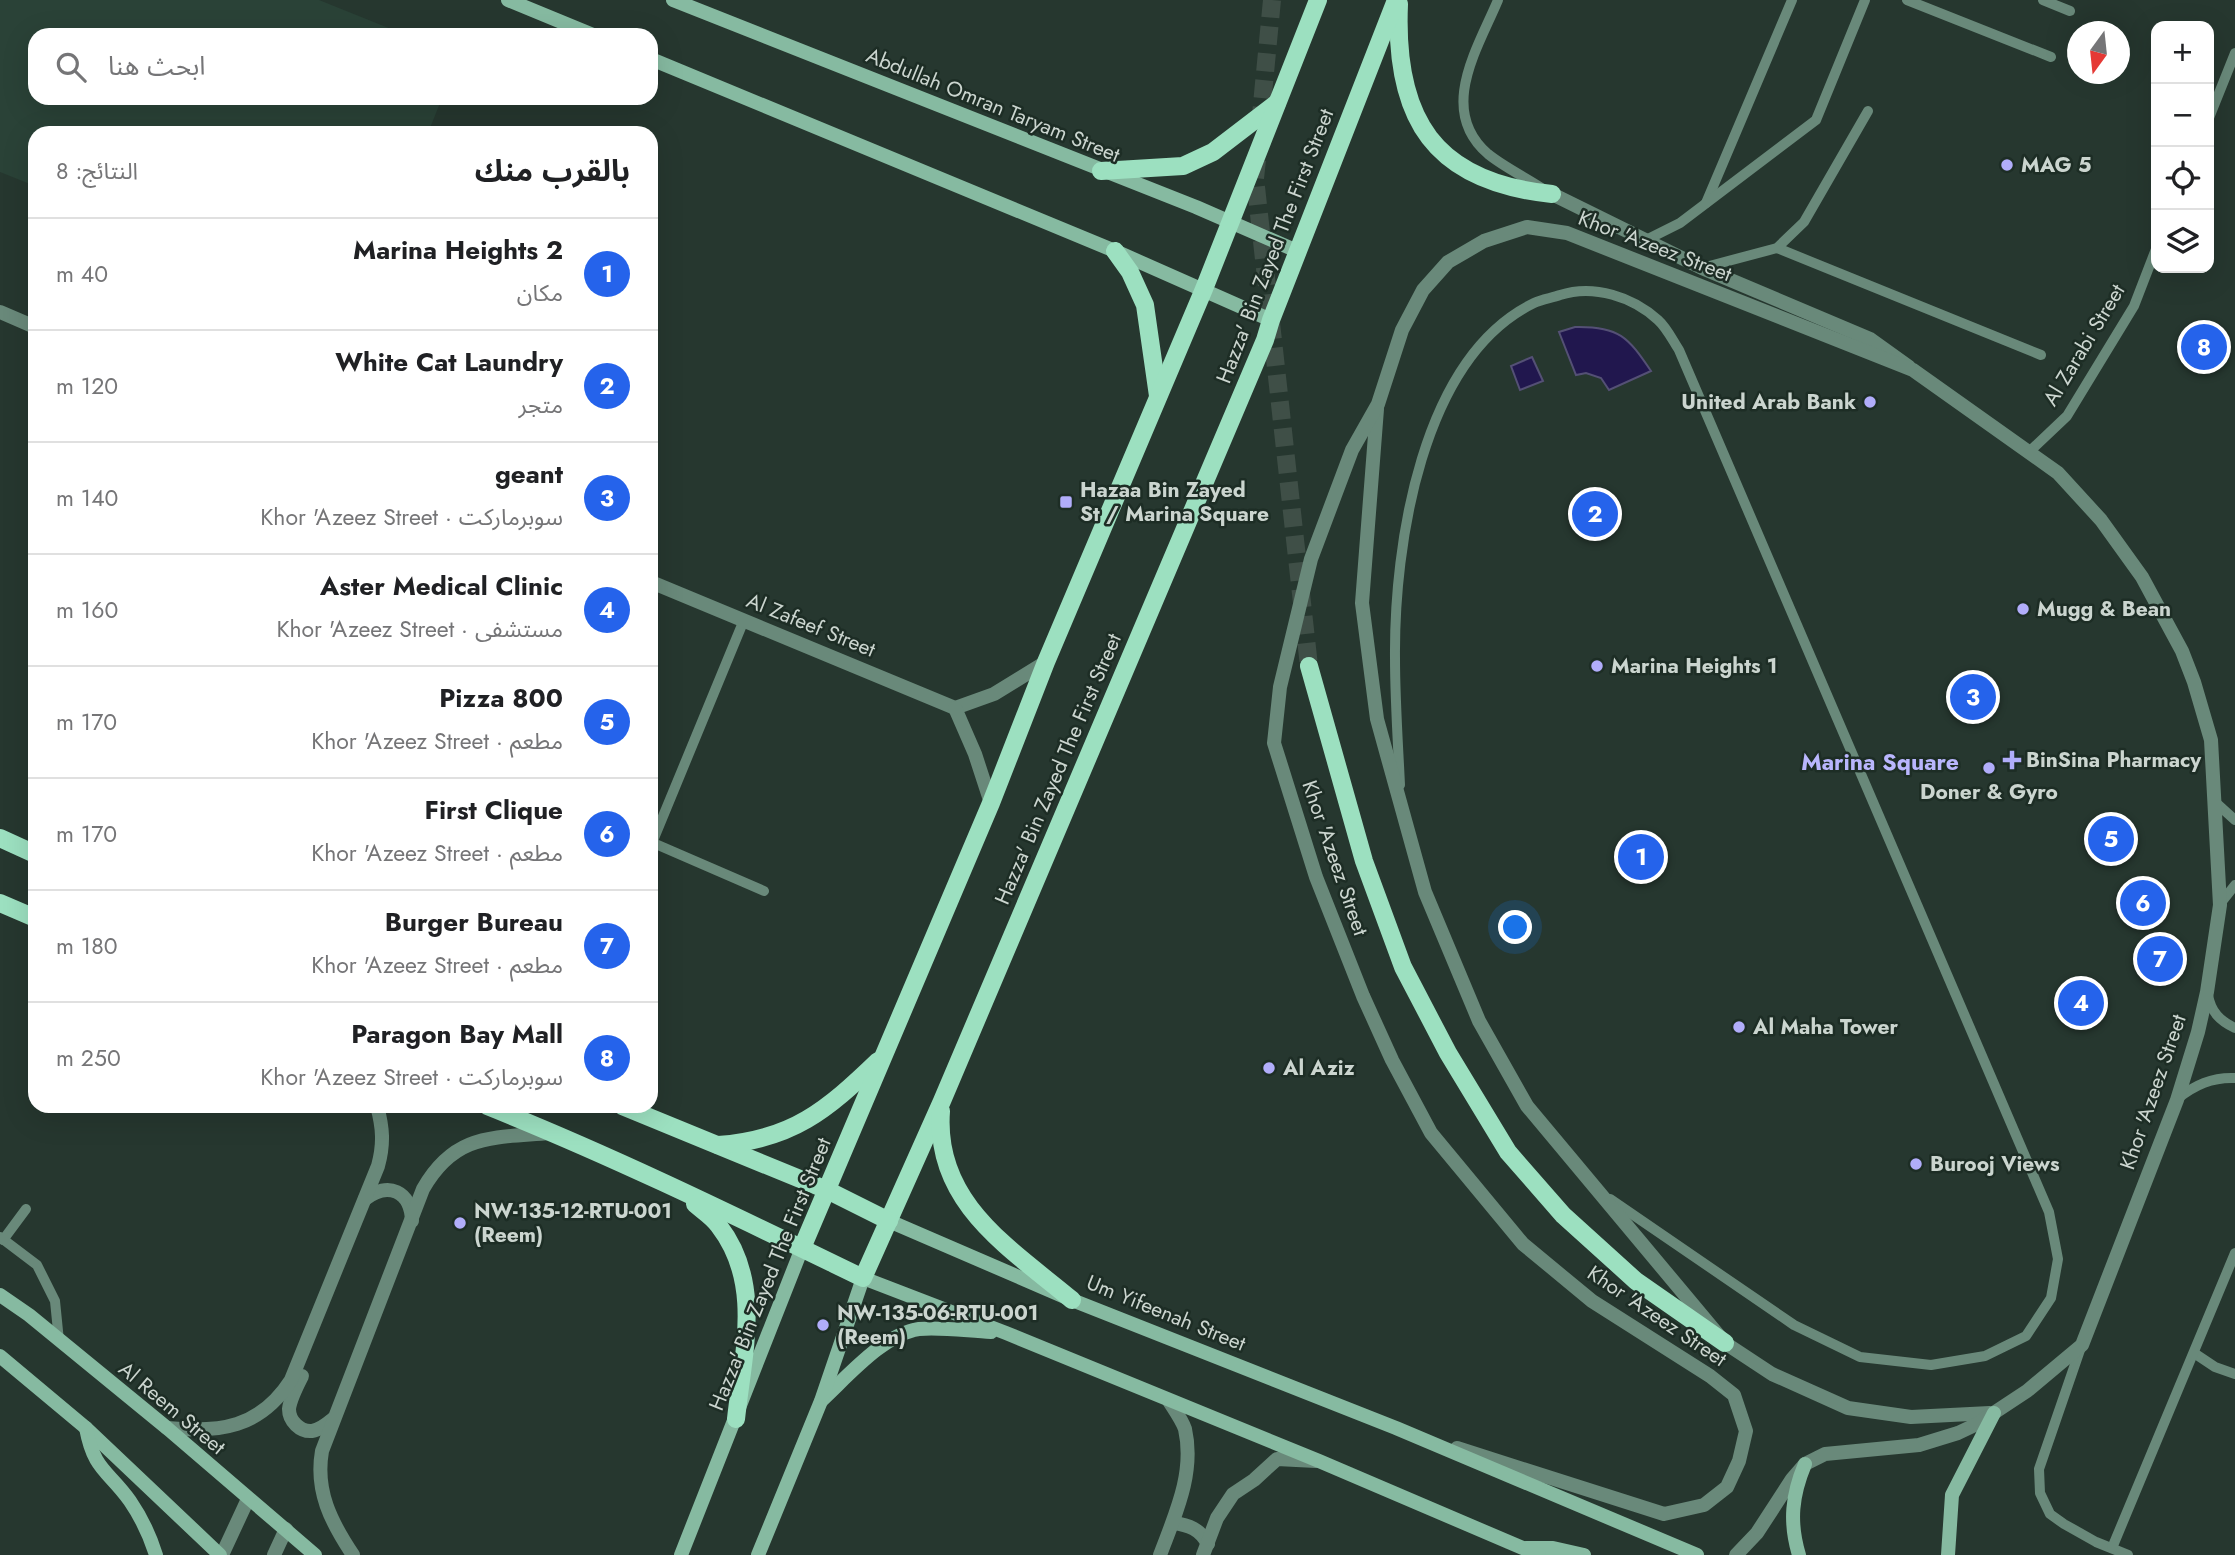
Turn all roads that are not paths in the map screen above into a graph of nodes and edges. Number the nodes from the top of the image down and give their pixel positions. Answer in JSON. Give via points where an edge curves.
{"nodes":[{"id":1,"x":508,"y":0,"type":"edge"},
{"id":2,"x":673,"y":0,"type":"edge"},
{"id":3,"x":1318,"y":0,"type":"edge"},
{"id":4,"x":1398,"y":0,"type":"edge"},
{"id":5,"x":1499,"y":0,"type":"edge"},
{"id":6,"x":1792,"y":0,"type":"edge"},
{"id":7,"x":1865,"y":0,"type":"edge"},
{"id":8,"x":1907,"y":0,"type":"edge"},
{"id":9,"x":2043,"y":0,"type":"edge"},
{"id":10,"x":2070,"y":11,"type":"dead end"},
{"id":11,"x":576,"y":28,"type":"edge"},
{"id":12,"x":2235,"y":53,"type":"edge"},
{"id":13,"x":2051,"y":57,"type":"dead end"},
{"id":14,"x":658,"y":62,"type":"edge"},
{"id":15,"x":1277,"y":103,"type":"junction"},
{"id":16,"x":2214,"y":106,"type":"edge"},
{"id":17,"x":1868,"y":111,"type":"dead end"},
{"id":18,"x":1101,"y":171,"type":"junction"},
{"id":19,"x":1552,"y":194,"type":"junction"},
{"id":20,"x":1706,"y":204,"type":"junction"},
{"id":21,"x":1231,"y":222,"type":"junction"},
{"id":22,"x":1644,"y":241,"type":"junction"},
{"id":23,"x":1777,"y":248,"type":"junction"},
{"id":24,"x":1115,"y":251,"type":"junction"},
{"id":25,"x":1297,"y":251,"type":"junction"},
{"id":26,"x":2151,"y":262,"type":"edge"},
{"id":27,"x":1702,"y":268,"type":"junction"},
{"id":28,"x":1204,"y":289,"type":"junction"},
{"id":29,"x":0,"y":312,"type":"edge"},
{"id":30,"x":1271,"y":320,"type":"junction"},
{"id":31,"x":28,"y":324,"type":"edge"},
{"id":32,"x":2041,"y":355,"type":"dead end"},
{"id":33,"x":1913,"y":370,"type":"junction"},
{"id":34,"x":1158,"y":396,"type":"junction"},
{"id":35,"x":1378,"y":404,"type":"junction"},
{"id":36,"x":2030,"y":451,"type":"junction"},
{"id":37,"x":658,"y":585,"type":"edge"},
{"id":38,"x":744,"y":620,"type":"junction"},
{"id":39,"x":1046,"y":662,"type":"junction"},
{"id":40,"x":1309,"y":666,"type":"tunnel mouth"},
{"id":41,"x":955,"y":708,"type":"junction"},
{"id":42,"x":2214,"y":801,"type":"junction"},
{"id":43,"x":991,"y":803,"type":"junction"},
{"id":44,"x":1401,"y":811,"type":"junction"},
{"id":45,"x":2235,"y":820,"type":"edge"},
{"id":46,"x":658,"y":828,"type":"edge"},
{"id":47,"x":0,"y":838,"type":"edge"},
{"id":48,"x":658,"y":846,"type":"edge"},
{"id":49,"x":28,"y":851,"type":"edge"},
{"id":50,"x":2235,"y":886,"type":"edge"},
{"id":51,"x":765,"y":891,"type":"dead end"},
{"id":52,"x":0,"y":903,"type":"edge"},
{"id":53,"x":2220,"y":905,"type":"junction"},
{"id":54,"x":28,"y":915,"type":"edge"},
{"id":55,"x":2207,"y":992,"type":"junction"},
{"id":56,"x":2235,"y":1028,"type":"edge"},
{"id":57,"x":883,"y":1056,"type":"junction"},
{"id":58,"x":2235,"y":1078,"type":"edge"},
{"id":59,"x":2177,"y":1100,"type":"junction"},
{"id":60,"x":942,"y":1101,"type":"junction"},
{"id":61,"x":379,"y":1113,"type":"edge"},
{"id":62,"x":505,"y":1113,"type":"edge"},
{"id":63,"x":639,"y":1113,"type":"edge"},
{"id":64,"x":553,"y":1132,"type":"junction"},
{"id":65,"x":715,"y":1145,"type":"junction"},
{"id":66,"x":1592,"y":1186,"type":"junction"},
{"id":67,"x":676,"y":1188,"type":"junction"},
{"id":68,"x":827,"y":1190,"type":"junction"},
{"id":69,"x":363,"y":1200,"type":"junction"},
{"id":70,"x":26,"y":1209,"type":"dead end"},
{"id":71,"x":890,"y":1221,"type":"junction"},
{"id":72,"x":412,"y":1222,"type":"junction"},
{"id":73,"x":2,"y":1239,"type":"edge"},
{"id":74,"x":802,"y":1248,"type":"junction"},
{"id":75,"x":2235,"y":1253,"type":"edge"},
{"id":76,"x":863,"y":1278,"type":"junction"},
{"id":77,"x":0,"y":1295,"type":"edge"},
{"id":78,"x":1072,"y":1300,"type":"junction"},
{"id":79,"x":316,"y":1318,"type":"junction"},
{"id":80,"x":1006,"y":1333,"type":"junction"},
{"id":81,"x":59,"y":1341,"type":"junction"},
{"id":82,"x":1725,"y":1343,"type":"junction"},
{"id":83,"x":2082,"y":1345,"type":"junction"},
{"id":84,"x":2194,"y":1353,"type":"junction"},
{"id":85,"x":0,"y":1356,"type":"edge"},
{"id":86,"x":2235,"y":1374,"type":"edge"},
{"id":87,"x":821,"y":1401,"type":"junction"},
{"id":88,"x":1169,"y":1401,"type":"junction"},
{"id":89,"x":1994,"y":1413,"type":"junction"},
{"id":90,"x":333,"y":1419,"type":"junction"},
{"id":91,"x":736,"y":1419,"type":"junction"},
{"id":92,"x":86,"y":1428,"type":"junction"},
{"id":93,"x":167,"y":1428,"type":"junction"},
{"id":94,"x":1395,"y":1428,"type":"junction"},
{"id":95,"x":1319,"y":1461,"type":"junction"},
{"id":96,"x":1805,"y":1464,"type":"junction"},
{"id":97,"x":248,"y":1499,"type":"junction"},
{"id":98,"x":1172,"y":1523,"type":"junction"},
{"id":99,"x":286,"y":1529,"type":"junction"},
{"id":100,"x":2112,"y":1548,"type":"junction"},
{"id":101,"x":1205,"y":1549,"type":"edge"},
{"id":102,"x":1523,"y":1551,"type":"edge"},
{"id":103,"x":156,"y":1555,"type":"edge"},
{"id":104,"x":221,"y":1555,"type":"edge"},
{"id":105,"x":274,"y":1555,"type":"edge"},
{"id":106,"x":316,"y":1555,"type":"edge"},
{"id":107,"x":353,"y":1555,"type":"edge"},
{"id":108,"x":681,"y":1555,"type":"edge"},
{"id":109,"x":758,"y":1555,"type":"edge"},
{"id":110,"x":1160,"y":1555,"type":"edge"},
{"id":111,"x":1539,"y":1555,"type":"edge"},
{"id":112,"x":1584,"y":1555,"type":"edge"},
{"id":113,"x":1697,"y":1555,"type":"edge"},
{"id":114,"x":1736,"y":1555,"type":"edge"},
{"id":115,"x":1799,"y":1555,"type":"edge"},
{"id":116,"x":1948,"y":1555,"type":"edge"},
{"id":117,"x":2129,"y":1555,"type":"edge"}],
"edges":[{"from":1,"to":11,"type":"main road"},
{"from":2,"to":18,"type":"main road","name":"Abdullah Omran Taryam Street"},
{"from":3,"to":15,"type":"main road","name":"Hazza' Bin Zayed The First Street"},
{"from":4,"to":19,"type":"main road","via":[[1407,88],[1417,119],[1435,147],[1484,179]]},
{"from":4,"to":25,"type":"main road","name":"Hazza' Bin Zayed The First Street"},
{"from":5,"to":19,"type":"lane","via":[[1466,76],[1462,97],[1465,119],[1488,154]]},
{"from":6,"to":20,"type":"lane"},
{"from":7,"to":20,"type":"lane","via":[[1815,120]]},
{"from":8,"to":13,"type":"lane"},
{"from":9,"to":10,"type":"lane"},
{"from":12,"to":16,"type":"lane"},
{"from":14,"to":24,"type":"main road"},
{"from":15,"to":18,"type":"main road","via":[[1213,152],[1183,166]]},
{"from":15,"to":21,"type":"main road","name":"Hazza' Bin Zayed The First Street"},
{"from":17,"to":23,"type":"lane","via":[[1804,222]]},
{"from":18,"to":21,"type":"main road","name":"Abdullah Omran Taryam Street"},
{"from":19,"to":22,"type":"street","name":"Khor 'Azeez Street"},
{"from":20,"to":22,"type":"lane"},
{"from":21,"to":25,"type":"main road","name":"Abdullah Omran Taryam Street"},
{"from":21,"to":28,"type":"main road","name":"Hazza' Bin Zayed The First Street"},
{"from":22,"to":27,"type":"street","name":"Khor 'Azeez Street"},
{"from":23,"to":27,"type":"lane"},
{"from":23,"to":32,"type":"lane"},
{"from":24,"to":28,"type":"main road"},
{"from":24,"to":34,"type":"main road","via":[[1145,305]]},
{"from":25,"to":30,"type":"main road","name":"Hazza' Bin Zayed The First Street"},
{"from":26,"to":36,"type":"lane","name":"Al Zarabi Street","via":[[2134,306],[2067,416]]},
{"from":27,"to":33,"type":"street","name":"Khor 'Azeez Street","via":[[1870,339]]},
{"from":28,"to":30,"type":"main road"},
{"from":28,"to":34,"type":"main road","name":"Hazza' Bin Zayed The First Street"},
{"from":29,"to":31,"type":"street"},
{"from":30,"to":60,"type":"main road","name":"Hazza' Bin Zayed The First Street"},
{"from":33,"to":35,"type":"street","name":"Khor 'Azeez Street","via":[[1567,233],[1527,227],[1484,241],[1448,262],[1423,290],[1402,330]]},
{"from":33,"to":36,"type":"street","name":"Khor 'Azeez Street"},
{"from":34,"to":39,"type":"main road","name":"Hazza' Bin Zayed The First Street"},
{"from":35,"to":44,"type":"street","via":[[1362,603],[1377,719]]},
{"from":35,"to":94,"type":"street","name":"Khor 'Azeez Street","via":[[1352,450],[1311,559],[1280,687],[1274,743],[1316,877],[1387,1050],[1431,1133],[1523,1244],[1592,1301],[1734,1395],[1746,1431],[1740,1461],[1727,1487],[1704,1505],[1664,1514]]},
{"from":36,"to":42,"type":"street","name":"Khor 'Azeez Street","via":[[2058,473],[2101,520],[2140,573],[2182,651],[2211,740]]},
{"from":37,"to":38,"type":"street","name":"Al Zafeef Street"},
{"from":38,"to":41,"type":"street","name":"Al Zafeef Street"},
{"from":38,"to":46,"type":"lane"},
{"from":39,"to":41,"type":"street","via":[[994,694]]},
{"from":39,"to":43,"type":"main road","name":"Hazza' Bin Zayed The First Street"},
{"from":40,"to":82,"type":"main road","via":[[1364,862],[1403,967],[1508,1152],[1563,1215],[1636,1281]]},
{"from":41,"to":43,"type":"street"},
{"from":42,"to":45,"type":"lane"},
{"from":42,"to":53,"type":"street","name":"Khor 'Azeez Street"},
{"from":43,"to":57,"type":"main road","name":"Hazza' Bin Zayed The First Street"},
{"from":44,"to":66,"type":"street","via":[[1425,892],[1479,1021],[1527,1107]]},
{"from":44,"to":66,"type":"lane","via":[[1394,659],[1402,552],[1413,488],[1445,400],[1471,357],[1498,328],[1534,303],[1569,292],[1601,292],[1635,302],[1660,322],[1679,350],[2049,1212],[2058,1259],[2051,1298],[2025,1336],[1985,1356],[1931,1365],[1860,1357],[1794,1325]]},
{"from":47,"to":49,"type":"main road"},
{"from":48,"to":51,"type":"lane"},
{"from":50,"to":53,"type":"lane"},
{"from":52,"to":54,"type":"main road"},
{"from":53,"to":55,"type":"street","name":"Khor 'Azeez Street"},
{"from":55,"to":56,"type":"lane","via":[[2216,1015]]},
{"from":55,"to":59,"type":"street","name":"Khor 'Azeez Street"},
{"from":57,"to":65,"type":"main road","via":[[840,1097],[795,1126],[756,1140]]},
{"from":57,"to":68,"type":"main road","name":"Hazza' Bin Zayed The First Street"},
{"from":58,"to":59,"type":"lane","via":[[2200,1084]]},
{"from":59,"to":83,"type":"street","name":"Khor 'Azeez Street"},
{"from":60,"to":71,"type":"main road","name":"Hazza' Bin Zayed The First Street"},
{"from":60,"to":78,"type":"main road","via":[[946,1160],[961,1196],[983,1225]]},
{"from":61,"to":69,"type":"street","via":[[383,1147]]},
{"from":62,"to":64,"type":"main road"},
{"from":63,"to":65,"type":"main road","name":"Um Yifeenah Street"},
{"from":64,"to":67,"type":"main road"},
{"from":64,"to":72,"type":"street","via":[[491,1139],[450,1155],[423,1189]]},
{"from":65,"to":68,"type":"main road","name":"Um Yifeenah Street"},
{"from":66,"to":82,"type":"street"},
{"from":67,"to":74,"type":"main road"},
{"from":67,"to":91,"type":"main road","via":[[718,1223],[743,1271],[747,1318]]},
{"from":68,"to":71,"type":"main road","name":"Um Yifeenah Street"},
{"from":68,"to":74,"type":"main road","name":"Hazza' Bin Zayed The First Street"},
{"from":69,"to":72,"type":"street","via":[[375,1191],[390,1189],[403,1195],[411,1207]]},
{"from":69,"to":79,"type":"street"},
{"from":70,"to":73,"type":"lane"},
{"from":71,"to":76,"type":"main road","name":"Hazza' Bin Zayed The First Street"},
{"from":71,"to":78,"type":"main road","name":"Um Yifeenah Street"},
{"from":72,"to":90,"type":"street"},
{"from":73,"to":81,"type":"lane","via":[[37,1265],[55,1301]]},
{"from":74,"to":76,"type":"main road"},
{"from":74,"to":91,"type":"main road","name":"Hazza' Bin Zayed The First Street"},
{"from":75,"to":84,"type":"lane"},
{"from":76,"to":80,"type":"main road"},
{"from":76,"to":87,"type":"main road","name":"Hazza' Bin Zayed The First Street"},
{"from":77,"to":81,"type":"main road","name":"Al Reem Street"},
{"from":78,"to":94,"type":"main road","name":"Um Yifeenah Street"},
{"from":79,"to":90,"type":"street","via":[[315,1344],[289,1408],[290,1417],[303,1430],[312,1431]]},
{"from":79,"to":93,"type":"street","via":[[291,1380],[270,1406],[241,1423],[217,1430]]},
{"from":80,"to":87,"type":"main road","via":[[908,1332],[892,1338]]},
{"from":80,"to":88,"type":"main road"},
{"from":81,"to":93,"type":"main road","name":"Al Reem Street"},
{"from":82,"to":89,"type":"street","via":[[1773,1374],[1848,1408],[1911,1418]]},
{"from":83,"to":89,"type":"street","name":"Khor 'Azeez Street"},
{"from":83,"to":100,"type":"lane","via":[[2039,1469],[2040,1493],[2050,1514]]},
{"from":84,"to":86,"type":"lane"},
{"from":84,"to":100,"type":"lane"},
{"from":85,"to":92,"type":"main road"},
{"from":87,"to":109,"type":"main road","name":"Hazza' Bin Zayed The First Street"},
{"from":88,"to":95,"type":"main road"},
{"from":88,"to":98,"type":"street","via":[[1185,1427],[1187,1457],[1186,1479]]},
{"from":89,"to":96,"type":"street","name":"Khor 'Azeez Street","via":[[1939,1440],[1825,1454]]},
{"from":89,"to":116,"type":"main road","via":[[1952,1495]]},
{"from":90,"to":107,"type":"street","via":[[320,1467],[321,1484],[334,1527]]},
{"from":91,"to":108,"type":"main road","name":"Hazza' Bin Zayed The First Street"},
{"from":92,"to":103,"type":"main road","via":[[95,1459],[129,1499]]},
{"from":92,"to":104,"type":"main road"},
{"from":93,"to":97,"type":"main road","name":"Al Reem Street"},
{"from":94,"to":113,"type":"main road","name":"Um Yifeenah Street"},
{"from":95,"to":101,"type":"street","via":[[1277,1459],[1233,1494]]},
{"from":95,"to":102,"type":"main road"},
{"from":96,"to":114,"type":"street","via":[[1757,1534]]},
{"from":96,"to":115,"type":"main road","via":[[1792,1508]]},
{"from":97,"to":99,"type":"main road","name":"Al Reem Street"},
{"from":97,"to":104,"type":"street"},
{"from":98,"to":101,"type":"street","via":[[1203,1534]]},
{"from":98,"to":110,"type":"street"},
{"from":99,"to":105,"type":"street"},
{"from":99,"to":106,"type":"main road","name":"Al Reem Street"},
{"from":100,"to":117,"type":"lane"},
{"from":102,"to":111,"type":"main road"},
{"from":102,"to":112,"type":"main road","via":[[1553,1548]]}]}
